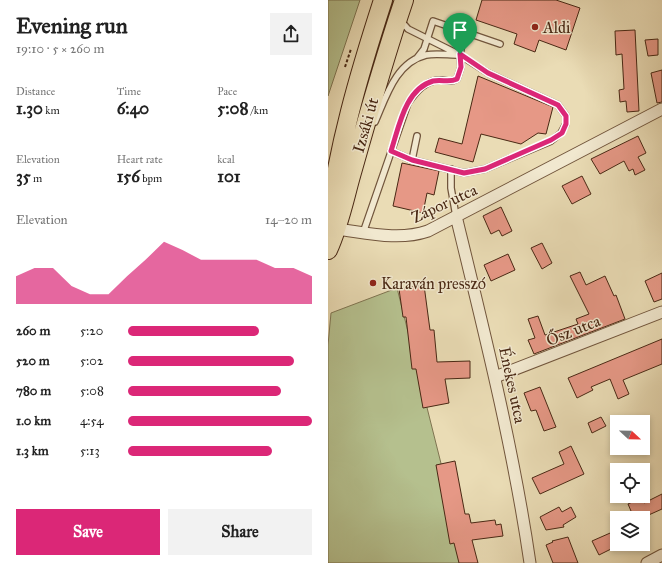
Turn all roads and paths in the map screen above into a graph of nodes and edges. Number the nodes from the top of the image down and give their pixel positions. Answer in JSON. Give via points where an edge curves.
{"nodes":[{"id":1,"x":383,"y":0,"type":"edge"},
{"id":2,"x":404,"y":0,"type":"edge"},
{"id":3,"x":398,"y":18,"type":"junction"},
{"id":4,"x":464,"y":31,"type":"junction"},
{"id":5,"x":427,"y":40,"type":"junction"},
{"id":6,"x":500,"y":44,"type":"dead end"},
{"id":7,"x":460,"y":54,"type":"junction"},
{"id":8,"x":417,"y":58,"type":"junction"},
{"id":9,"x":662,"y":109,"type":"edge"},
{"id":10,"x":417,"y":136,"type":"dead end"},
{"id":11,"x":391,"y":151,"type":"junction"},
{"id":12,"x":412,"y":160,"type":"junction"},
{"id":13,"x":450,"y":169,"type":"junction"},
{"id":14,"x":352,"y":171,"type":"junction"},
{"id":15,"x":456,"y":216,"type":"junction"},
{"id":16,"x":333,"y":227,"type":"edge"},
{"id":17,"x":363,"y":233,"type":"junction"},
{"id":18,"x":328,"y":250,"type":"edge"},
{"id":19,"x":662,"y":312,"type":"edge"},
{"id":20,"x":495,"y":377,"type":"junction"},
{"id":21,"x":662,"y":555,"type":"edge"},
{"id":22,"x":530,"y":563,"type":"edge"},
{"id":23,"x":647,"y":563,"type":"edge"}],
"edges":[{"from":1,"to":16,"type":"main road","name":"Izsáki út","via":[[364,57],[339,153]]},
{"from":2,"to":3,"type":"main road","name":"Izsáki út"},
{"from":3,"to":5,"type":"lane","via":[[408,29]]},
{"from":3,"to":14,"type":"main road","name":"Izsáki út"},
{"from":4,"to":5,"type":"lane","via":[[433,22]]},
{"from":4,"to":6,"type":"lane"},
{"from":4,"to":7,"type":"lane"},
{"from":5,"to":7,"type":"lane"},
{"from":5,"to":8,"type":"lane"},
{"from":7,"to":8,"type":"lane","via":[[428,54]]},
{"from":7,"to":11,"type":"lane","via":[[461,67],[457,79],[452,82],[432,81],[418,89],[408,104]]},
{"from":7,"to":13,"type":"lane","via":[[488,73],[558,105],[566,116],[566,124],[562,133],[551,140],[485,169],[464,173]]},
{"from":8,"to":14,"type":"lane","via":[[408,63],[396,77]]},
{"from":9,"to":15,"type":"street","name":"Zápor utca"},
{"from":10,"to":12,"type":"lane"},
{"from":11,"to":12,"type":"lane"},
{"from":11,"to":17,"type":"lane"},
{"from":12,"to":13,"type":"lane"},
{"from":13,"to":15,"type":"lane"},
{"from":14,"to":16,"type":"main road","name":"Izsáki út"},
{"from":15,"to":17,"type":"street","name":"Zápor utca","via":[[415,235],[404,237]]},
{"from":15,"to":20,"type":"street","name":"Énekes utca"},
{"from":16,"to":17,"type":"street","name":"Zápor utca"},
{"from":16,"to":18,"type":"main road","name":"Izsáki út"},
{"from":19,"to":20,"type":"street","name":"Ősz utca"},
{"from":20,"to":22,"type":"street","name":"Énekes utca","via":[[521,502]]},
{"from":21,"to":23,"type":"street"}]}
